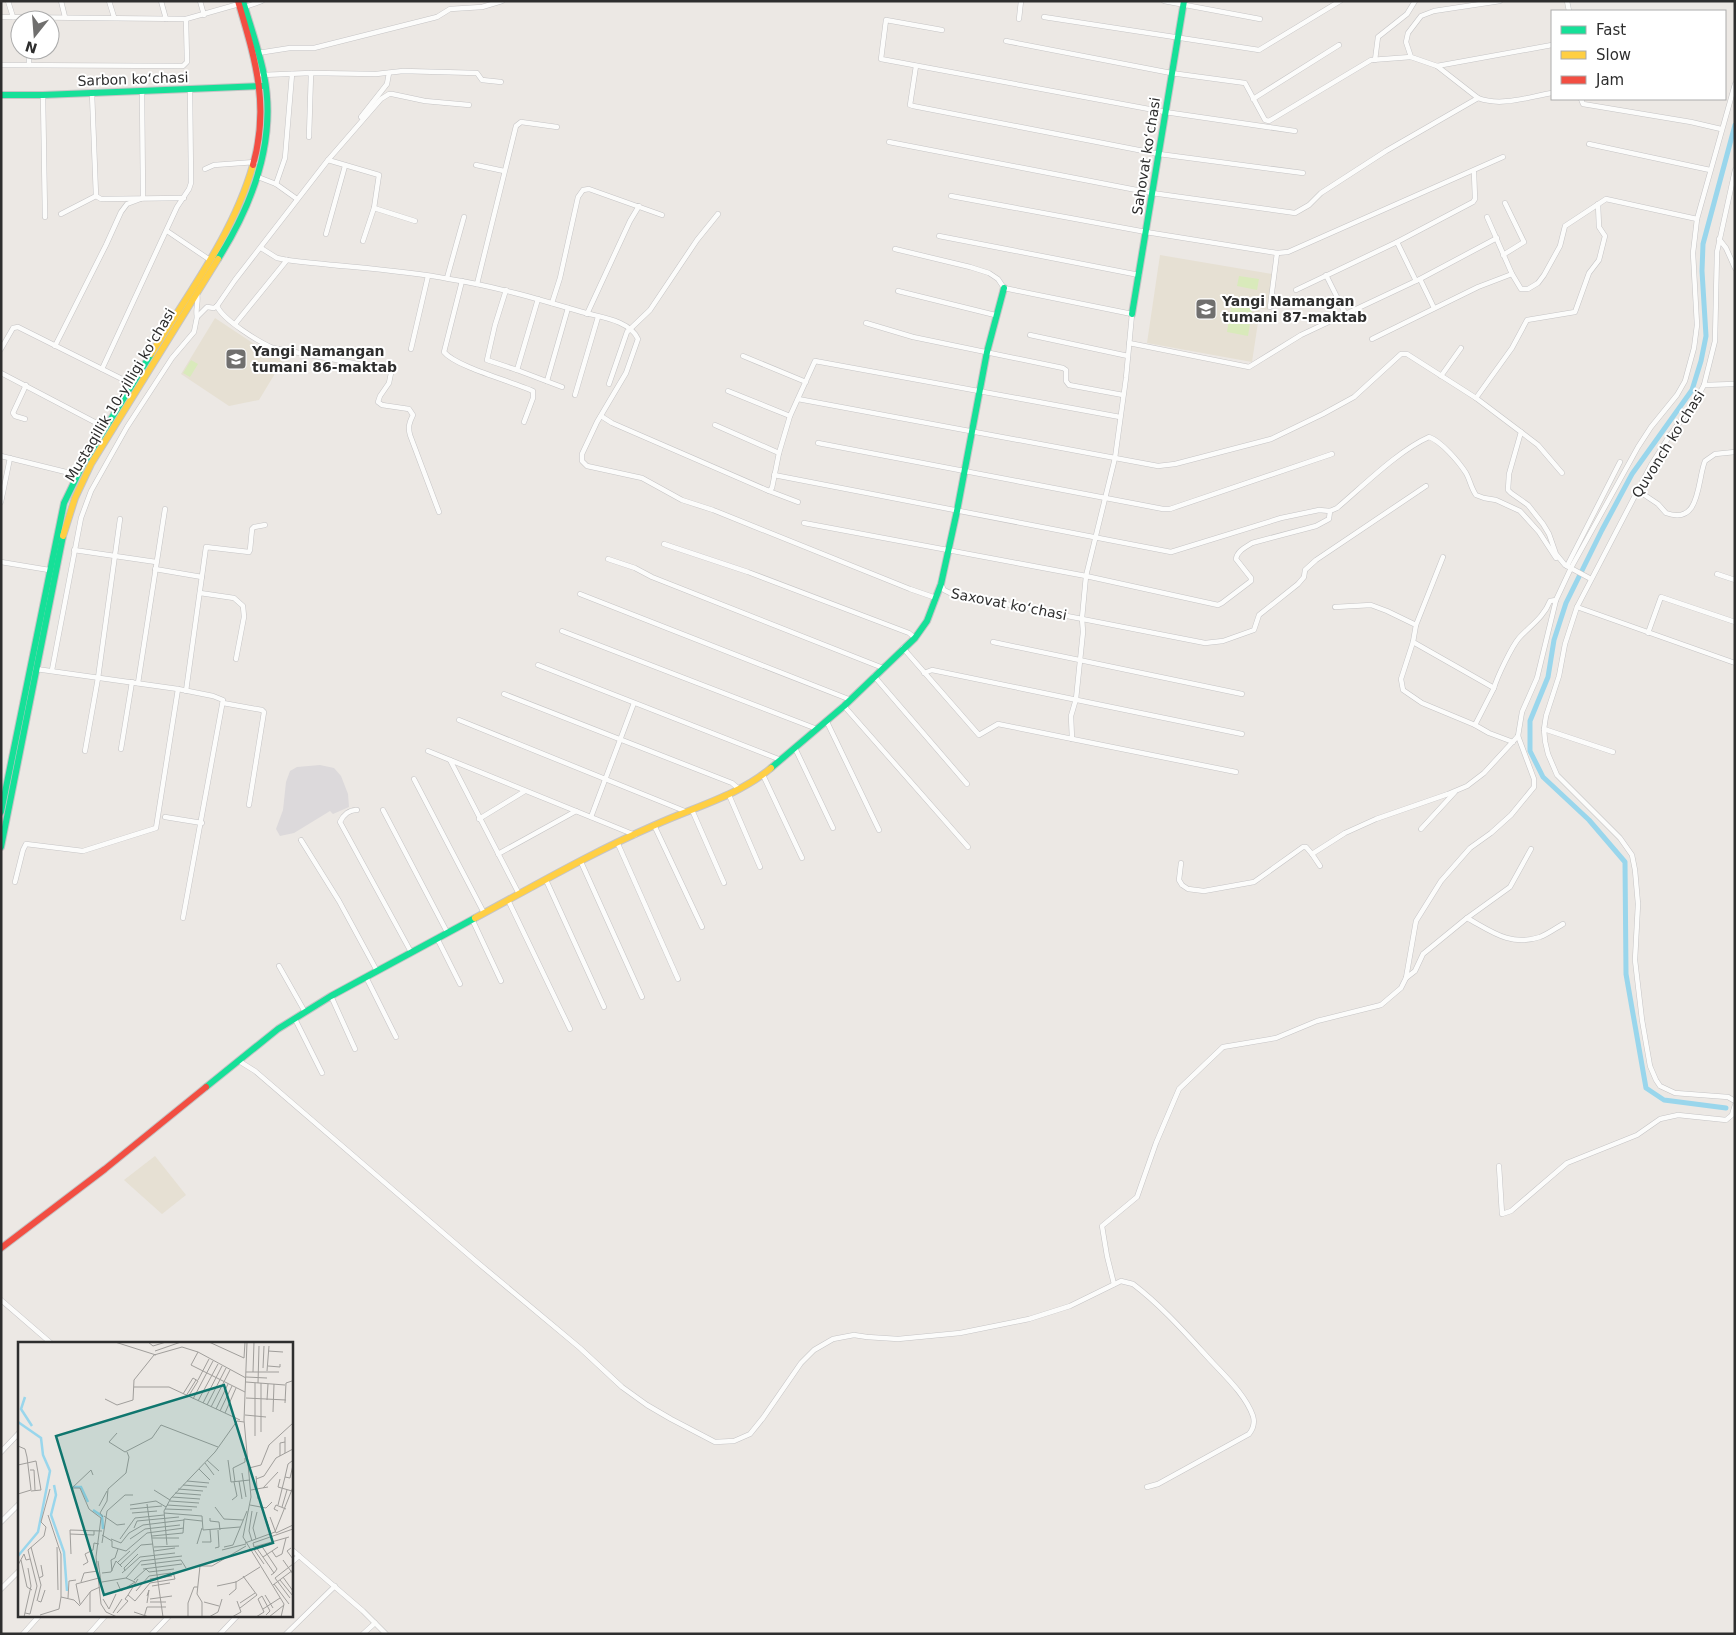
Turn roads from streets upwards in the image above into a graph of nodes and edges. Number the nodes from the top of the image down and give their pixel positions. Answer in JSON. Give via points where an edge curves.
{"nodes":[{"id":1,"x":61,"y":1,"type":"edge"},
{"id":2,"x":110,"y":1,"type":"edge"},
{"id":3,"x":161,"y":1,"type":"edge"},
{"id":4,"x":200,"y":1,"type":"edge"},
{"id":5,"x":262,"y":1,"type":"edge"},
{"id":6,"x":502,"y":1,"type":"edge"},
{"id":7,"x":1021,"y":1,"type":"edge"},
{"id":8,"x":1164,"y":1,"type":"edge"},
{"id":9,"x":1340,"y":1,"type":"edge"},
{"id":10,"x":1415,"y":1,"type":"edge"},
{"id":11,"x":1500,"y":1,"type":"edge"},
{"id":12,"x":1183,"y":3,"type":"edge"},
{"id":13,"x":241,"y":4,"type":"edge"},
{"id":14,"x":204,"y":15,"type":"junction"},
{"id":15,"x":1044,"y":16,"type":"dead end"},
{"id":16,"x":60,"y":17,"type":"edge"},
{"id":17,"x":65,"y":17,"type":"junction"},
{"id":18,"x":114,"y":17,"type":"junction"},
{"id":19,"x":166,"y":19,"type":"junction"},
{"id":20,"x":186,"y":19,"type":"junction"},
{"id":21,"x":1019,"y":19,"type":"dead end"},
{"id":22,"x":1260,"y":19,"type":"dead end"},
{"id":23,"x":942,"y":30,"type":"dead end"},
{"id":24,"x":1178,"y":38,"type":"junction"},
{"id":25,"x":1006,"y":41,"type":"dead end"},
{"id":26,"x":1339,"y":45,"type":"dead end"},
{"id":27,"x":1551,"y":45,"type":"edge"},
{"id":28,"x":258,"y":53,"type":"junction"},
{"id":29,"x":1411,"y":57,"type":"junction"},
{"id":30,"x":29,"y":60,"type":"edge"},
{"id":31,"x":1375,"y":60,"type":"junction"},
{"id":32,"x":1,"y":65,"type":"edge"},
{"id":33,"x":29,"y":65,"type":"junction"},
{"id":34,"x":916,"y":66,"type":"junction"},
{"id":35,"x":1437,"y":66,"type":"junction"},
{"id":36,"x":311,"y":72,"type":"junction"},
{"id":37,"x":389,"y":73,"type":"junction"},
{"id":38,"x":1171,"y":73,"type":"junction"},
{"id":39,"x":292,"y":74,"type":"junction"},
{"id":40,"x":261,"y":76,"type":"junction"},
{"id":41,"x":501,"y":82,"type":"dead end"},
{"id":42,"x":1735,"y":84,"type":"edge"},
{"id":43,"x":262,"y":86,"type":"junction"},
{"id":44,"x":190,"y":89,"type":"junction"},
{"id":45,"x":142,"y":91,"type":"junction"},
{"id":46,"x":92,"y":93,"type":"junction"},
{"id":47,"x":1551,"y":93,"type":"edge"},
{"id":48,"x":1,"y":94,"type":"edge"},
{"id":49,"x":44,"y":95,"type":"junction"},
{"id":50,"x":1478,"y":98,"type":"junction"},
{"id":51,"x":1253,"y":99,"type":"junction"},
{"id":52,"x":1581,"y":100,"type":"edge"},
{"id":53,"x":469,"y":106,"type":"dead end"},
{"id":54,"x":1166,"y":112,"type":"junction"},
{"id":55,"x":557,"y":127,"type":"dead end"},
{"id":56,"x":1721,"y":129,"type":"junction"},
{"id":57,"x":1295,"y":131,"type":"dead end"},
{"id":58,"x":309,"y":137,"type":"dead end"},
{"id":59,"x":889,"y":142,"type":"dead end"},
{"id":60,"x":1589,"y":144,"type":"dead end"},
{"id":61,"x":336,"y":152,"type":"junction"},
{"id":62,"x":1159,"y":154,"type":"junction"},
{"id":63,"x":1503,"y":158,"type":"dead end"},
{"id":64,"x":328,"y":160,"type":"junction"},
{"id":65,"x":258,"y":162,"type":"junction"},
{"id":66,"x":476,"y":165,"type":"dead end"},
{"id":67,"x":346,"y":166,"type":"junction"},
{"id":68,"x":205,"y":169,"type":"dead end"},
{"id":69,"x":1710,"y":170,"type":"junction"},
{"id":70,"x":504,"y":171,"type":"junction"},
{"id":71,"x":1474,"y":172,"type":"junction"},
{"id":72,"x":1303,"y":173,"type":"dead end"},
{"id":73,"x":1734,"y":173,"type":"edge"},
{"id":74,"x":258,"y":177,"type":"junction"},
{"id":75,"x":276,"y":184,"type":"junction"},
{"id":76,"x":1152,"y":193,"type":"junction"},
{"id":77,"x":96,"y":196,"type":"junction"},
{"id":78,"x":951,"y":196,"type":"dead end"},
{"id":79,"x":143,"y":198,"type":"junction"},
{"id":80,"x":184,"y":198,"type":"junction"},
{"id":81,"x":297,"y":198,"type":"junction"},
{"id":82,"x":1505,"y":203,"type":"dead end"},
{"id":83,"x":1598,"y":204,"type":"junction"},
{"id":84,"x":639,"y":206,"type":"junction"},
{"id":85,"x":374,"y":208,"type":"junction"},
{"id":86,"x":61,"y":214,"type":"dead end"},
{"id":87,"x":718,"y":214,"type":"dead end"},
{"id":88,"x":662,"y":215,"type":"dead end"},
{"id":89,"x":46,"y":217,"type":"dead end"},
{"id":90,"x":464,"y":217,"type":"dead end"},
{"id":91,"x":1487,"y":217,"type":"dead end"},
{"id":92,"x":1697,"y":219,"type":"junction"},
{"id":93,"x":415,"y":221,"type":"dead end"},
{"id":94,"x":167,"y":231,"type":"junction"},
{"id":95,"x":1146,"y":232,"type":"junction"},
{"id":96,"x":326,"y":234,"type":"dead end"},
{"id":97,"x":939,"y":236,"type":"dead end"},
{"id":98,"x":1497,"y":238,"type":"junction"},
{"id":99,"x":1720,"y":239,"type":"junction"},
{"id":100,"x":363,"y":240,"type":"dead end"},
{"id":101,"x":1397,"y":242,"type":"junction"},
{"id":102,"x":261,"y":248,"type":"junction"},
{"id":103,"x":895,"y":249,"type":"dead end"},
{"id":104,"x":1277,"y":252,"type":"junction"},
{"id":105,"x":1503,"y":255,"type":"junction"},
{"id":106,"x":210,"y":260,"type":"junction"},
{"id":107,"x":287,"y":260,"type":"junction"},
{"id":108,"x":1735,"y":268,"type":"edge"},
{"id":109,"x":1512,"y":274,"type":"junction"},
{"id":110,"x":1139,"y":275,"type":"junction"},
{"id":111,"x":428,"y":276,"type":"junction"},
{"id":112,"x":1326,"y":276,"type":"junction"},
{"id":113,"x":447,"y":278,"type":"junction"},
{"id":114,"x":1418,"y":280,"type":"junction"},
{"id":115,"x":462,"y":281,"type":"junction"},
{"id":116,"x":477,"y":284,"type":"junction"},
{"id":117,"x":1004,"y":288,"type":"junction"},
{"id":118,"x":506,"y":290,"type":"junction"},
{"id":119,"x":1296,"y":290,"type":"dead end"},
{"id":120,"x":898,"y":291,"type":"dead end"},
{"id":121,"x":196,"y":292,"type":"junction"},
{"id":122,"x":538,"y":299,"type":"junction"},
{"id":123,"x":552,"y":303,"type":"junction"},
{"id":124,"x":217,"y":306,"type":"junction"},
{"id":125,"x":1270,"y":307,"type":"dead end"},
{"id":126,"x":568,"y":308,"type":"junction"},
{"id":127,"x":1434,"y":308,"type":"junction"},
{"id":128,"x":587,"y":314,"type":"junction"},
{"id":129,"x":1132,"y":314,"type":"junction"},
{"id":130,"x":996,"y":315,"type":"junction"},
{"id":131,"x":1346,"y":316,"type":"junction"},
{"id":132,"x":197,"y":317,"type":"junction"},
{"id":133,"x":598,"y":317,"type":"junction"},
{"id":134,"x":866,"y":322,"type":"dead end"},
{"id":135,"x":235,"y":324,"type":"junction"},
{"id":136,"x":630,"y":328,"type":"junction"},
{"id":137,"x":1030,"y":335,"type":"dead end"},
{"id":138,"x":1372,"y":339,"type":"dead end"},
{"id":139,"x":1130,"y":343,"type":"junction"},
{"id":140,"x":55,"y":346,"type":"junction"},
{"id":141,"x":1,"y":348,"type":"edge"},
{"id":142,"x":1461,"y":348,"type":"dead end"},
{"id":143,"x":411,"y":349,"type":"dead end"},
{"id":144,"x":987,"y":352,"type":"junction"},
{"id":145,"x":744,"y":356,"type":"dead end"},
{"id":146,"x":1128,"y":356,"type":"junction"},
{"id":147,"x":102,"y":369,"type":"junction"},
{"id":148,"x":517,"y":370,"type":"junction"},
{"id":149,"x":1,"y":373,"type":"edge"},
{"id":150,"x":1441,"y":376,"type":"junction"},
{"id":151,"x":547,"y":381,"type":"junction"},
{"id":152,"x":806,"y":382,"type":"junction"},
{"id":153,"x":132,"y":384,"type":"junction"},
{"id":154,"x":609,"y":384,"type":"dead end"},
{"id":155,"x":1735,"y":384,"type":"edge"},
{"id":156,"x":26,"y":385,"type":"junction"},
{"id":157,"x":1704,"y":385,"type":"junction"},
{"id":158,"x":562,"y":387,"type":"dead end"},
{"id":159,"x":728,"y":391,"type":"dead end"},
{"id":160,"x":979,"y":391,"type":"junction"},
{"id":161,"x":575,"y":395,"type":"dead end"},
{"id":162,"x":1123,"y":395,"type":"junction"},
{"id":163,"x":1476,"y":398,"type":"junction"},
{"id":164,"x":798,"y":400,"type":"junction"},
{"id":165,"x":601,"y":416,"type":"junction"},
{"id":166,"x":790,"y":416,"type":"junction"},
{"id":167,"x":1120,"y":417,"type":"junction"},
{"id":168,"x":25,"y":419,"type":"dead end"},
{"id":169,"x":524,"y":422,"type":"dead end"},
{"id":170,"x":715,"y":425,"type":"dead end"},
{"id":171,"x":106,"y":428,"type":"junction"},
{"id":172,"x":972,"y":432,"type":"junction"},
{"id":173,"x":1521,"y":432,"type":"junction"},
{"id":174,"x":818,"y":443,"type":"dead end"},
{"id":175,"x":1735,"y":452,"type":"edge"},
{"id":176,"x":779,"y":453,"type":"junction"},
{"id":177,"x":1332,"y":454,"type":"dead end"},
{"id":178,"x":1,"y":456,"type":"edge"},
{"id":179,"x":10,"y":458,"type":"junction"},
{"id":180,"x":1114,"y":458,"type":"junction"},
{"id":181,"x":1620,"y":462,"type":"dead end"},
{"id":182,"x":965,"y":472,"type":"junction"},
{"id":183,"x":1562,"y":473,"type":"dead end"},
{"id":184,"x":78,"y":475,"type":"junction"},
{"id":185,"x":774,"y":476,"type":"junction"},
{"id":186,"x":1426,"y":486,"type":"dead end"},
{"id":187,"x":1637,"y":490,"type":"junction"},
{"id":188,"x":769,"y":491,"type":"junction"},
{"id":189,"x":1106,"y":497,"type":"junction"},
{"id":190,"x":1,"y":502,"type":"edge"},
{"id":191,"x":798,"y":502,"type":"dead end"},
{"id":192,"x":165,"y":509,"type":"dead end"},
{"id":193,"x":958,"y":511,"type":"junction"},
{"id":194,"x":1330,"y":511,"type":"junction"},
{"id":195,"x":439,"y":512,"type":"dead end"},
{"id":196,"x":120,"y":519,"type":"dead end"},
{"id":197,"x":804,"y":523,"type":"dead end"},
{"id":198,"x":265,"y":525,"type":"dead end"},
{"id":199,"x":1096,"y":537,"type":"junction"},
{"id":200,"x":664,"y":544,"type":"dead end"},
{"id":201,"x":74,"y":550,"type":"junction"},
{"id":202,"x":949,"y":550,"type":"junction"},
{"id":203,"x":114,"y":556,"type":"junction"},
{"id":204,"x":1443,"y":557,"type":"dead end"},
{"id":205,"x":608,"y":559,"type":"dead end"},
{"id":206,"x":1,"y":562,"type":"edge"},
{"id":207,"x":156,"y":562,"type":"junction"},
{"id":208,"x":1567,"y":566,"type":"junction"},
{"id":209,"x":155,"y":569,"type":"junction"},
{"id":210,"x":49,"y":570,"type":"junction"},
{"id":211,"x":1717,"y":574,"type":"dead end"},
{"id":212,"x":1086,"y":576,"type":"junction"},
{"id":213,"x":202,"y":577,"type":"junction"},
{"id":214,"x":1591,"y":579,"type":"junction"},
{"id":215,"x":1735,"y":580,"type":"edge"},
{"id":216,"x":941,"y":584,"type":"junction"},
{"id":217,"x":200,"y":592,"type":"junction"},
{"id":218,"x":580,"y":594,"type":"dead end"},
{"id":219,"x":936,"y":598,"type":"junction"},
{"id":220,"x":1556,"y":600,"type":"junction"},
{"id":221,"x":1334,"y":607,"type":"dead end"},
{"id":222,"x":1577,"y":607,"type":"junction"},
{"id":223,"x":1082,"y":618,"type":"junction"},
{"id":224,"x":1735,"y":622,"type":"edge"},
{"id":225,"x":1416,"y":625,"type":"junction"},
{"id":226,"x":562,"y":631,"type":"dead end"},
{"id":227,"x":1648,"y":633,"type":"junction"},
{"id":228,"x":915,"y":638,"type":"junction"},
{"id":229,"x":992,"y":642,"type":"dead end"},
{"id":230,"x":1413,"y":642,"type":"junction"},
{"id":231,"x":903,"y":648,"type":"junction"},
{"id":232,"x":236,"y":658,"type":"dead end"},
{"id":233,"x":1080,"y":660,"type":"junction"},
{"id":234,"x":1735,"y":663,"type":"edge"},
{"id":235,"x":538,"y":665,"type":"dead end"},
{"id":236,"x":883,"y":668,"type":"junction"},
{"id":237,"x":36,"y":669,"type":"junction"},
{"id":238,"x":52,"y":670,"type":"junction"},
{"id":239,"x":924,"y":673,"type":"junction"},
{"id":240,"x":874,"y":676,"type":"junction"},
{"id":241,"x":98,"y":678,"type":"junction"},
{"id":242,"x":132,"y":682,"type":"junction"},
{"id":243,"x":138,"y":683,"type":"junction"},
{"id":244,"x":1494,"y":688,"type":"junction"},
{"id":245,"x":178,"y":689,"type":"junction"},
{"id":246,"x":186,"y":690,"type":"junction"},
{"id":247,"x":504,"y":694,"type":"dead end"},
{"id":248,"x":1242,"y":694,"type":"dead end"},
{"id":249,"x":1076,"y":699,"type":"junction"},
{"id":250,"x":851,"y":700,"type":"junction"},
{"id":251,"x":223,"y":703,"type":"junction"},
{"id":252,"x":634,"y":703,"type":"junction"},
{"id":253,"x":844,"y":706,"type":"junction"},
{"id":254,"x":459,"y":720,"type":"dead end"},
{"id":255,"x":827,"y":722,"type":"junction"},
{"id":256,"x":1475,"y":725,"type":"junction"},
{"id":257,"x":818,"y":729,"type":"junction"},
{"id":258,"x":1544,"y":730,"type":"junction"},
{"id":259,"x":1242,"y":734,"type":"dead end"},
{"id":260,"x":1518,"y":736,"type":"junction"},
{"id":261,"x":621,"y":739,"type":"junction"},
{"id":262,"x":1072,"y":739,"type":"junction"},
{"id":263,"x":1513,"y":742,"type":"junction"},
{"id":264,"x":121,"y":748,"type":"dead end"},
{"id":265,"x":795,"y":748,"type":"junction"},
{"id":266,"x":85,"y":750,"type":"dead end"},
{"id":267,"x":428,"y":751,"type":"dead end"},
{"id":268,"x":1613,"y":752,"type":"dead end"},
{"id":269,"x":450,"y":760,"type":"junction"},
{"id":270,"x":781,"y":760,"type":"junction"},
{"id":271,"x":1236,"y":772,"type":"dead end"},
{"id":272,"x":763,"y":775,"type":"junction"},
{"id":273,"x":414,"y":779,"type":"dead end"},
{"id":274,"x":605,"y":779,"type":"junction"},
{"id":275,"x":4,"y":780,"type":"edge"},
{"id":276,"x":967,"y":784,"type":"dead end"},
{"id":277,"x":739,"y":789,"type":"junction"},
{"id":278,"x":525,"y":791,"type":"junction"},
{"id":279,"x":1456,"y":791,"type":"junction"},
{"id":280,"x":729,"y":795,"type":"junction"},
{"id":281,"x":248,"y":805,"type":"dead end"},
{"id":282,"x":357,"y":810,"type":"dead end"},
{"id":283,"x":383,"y":810,"type":"dead end"},
{"id":284,"x":576,"y":811,"type":"junction"},
{"id":285,"x":689,"y":811,"type":"junction"},
{"id":286,"x":1,"y":812,"type":"edge"},
{"id":287,"x":165,"y":817,"type":"dead end"},
{"id":288,"x":591,"y":817,"type":"junction"},
{"id":289,"x":480,"y":819,"type":"junction"},
{"id":290,"x":202,"y":823,"type":"junction"},
{"id":291,"x":654,"y":825,"type":"junction"},
{"id":292,"x":833,"y":828,"type":"dead end"},
{"id":293,"x":1420,"y":829,"type":"dead end"},
{"id":294,"x":879,"y":830,"type":"dead end"},
{"id":295,"x":635,"y":835,"type":"junction"},
{"id":296,"x":301,"y":840,"type":"dead end"},
{"id":297,"x":618,"y":844,"type":"junction"},
{"id":298,"x":1,"y":847,"type":"edge"},
{"id":299,"x":968,"y":847,"type":"dead end"},
{"id":300,"x":1531,"y":849,"type":"dead end"},
{"id":301,"x":498,"y":854,"type":"junction"},
{"id":302,"x":1312,"y":854,"type":"junction"},
{"id":303,"x":802,"y":858,"type":"dead end"},
{"id":304,"x":581,"y":862,"type":"junction"},
{"id":305,"x":1181,"y":863,"type":"dead end"},
{"id":306,"x":1320,"y":866,"type":"dead end"},
{"id":307,"x":760,"y":867,"type":"dead end"},
{"id":308,"x":546,"y":880,"type":"junction"},
{"id":309,"x":15,"y":882,"type":"dead end"},
{"id":310,"x":724,"y":884,"type":"dead end"},
{"id":311,"x":519,"y":894,"type":"junction"},
{"id":312,"x":508,"y":900,"type":"junction"},
{"id":313,"x":484,"y":913,"type":"junction"},
{"id":314,"x":183,"y":918,"type":"dead end"},
{"id":315,"x":1467,"y":918,"type":"junction"},
{"id":316,"x":472,"y":919,"type":"junction"},
{"id":317,"x":1564,"y":924,"type":"dead end"},
{"id":318,"x":702,"y":927,"type":"dead end"},
{"id":319,"x":447,"y":932,"type":"junction"},
{"id":320,"x":437,"y":938,"type":"junction"},
{"id":321,"x":411,"y":952,"type":"junction"},
{"id":322,"x":279,"y":966,"type":"dead end"},
{"id":323,"x":377,"y":971,"type":"junction"},
{"id":324,"x":366,"y":977,"type":"junction"},
{"id":325,"x":1406,"y":978,"type":"junction"},
{"id":326,"x":678,"y":979,"type":"dead end"},
{"id":327,"x":501,"y":981,"type":"dead end"},
{"id":328,"x":460,"y":984,"type":"dead end"},
{"id":329,"x":331,"y":996,"type":"junction"},
{"id":330,"x":642,"y":997,"type":"dead end"},
{"id":331,"x":604,"y":1007,"type":"dead end"},
{"id":332,"x":305,"y":1012,"type":"junction"},
{"id":333,"x":295,"y":1018,"type":"junction"},
{"id":334,"x":570,"y":1029,"type":"dead end"},
{"id":335,"x":396,"y":1037,"type":"dead end"},
{"id":336,"x":355,"y":1049,"type":"dead end"},
{"id":337,"x":239,"y":1061,"type":"junction"},
{"id":338,"x":322,"y":1073,"type":"dead end"},
{"id":339,"x":1735,"y":1101,"type":"edge"},
{"id":340,"x":1735,"y":1105,"type":"edge"},
{"id":341,"x":1500,"y":1166,"type":"dead end"},
{"id":342,"x":1,"y":1248,"type":"edge"},
{"id":343,"x":1114,"y":1284,"type":"junction"},
{"id":344,"x":1,"y":1300,"type":"edge"},
{"id":345,"x":50,"y":1342,"type":"edge"},
{"id":346,"x":18,"y":1434,"type":"edge"},
{"id":347,"x":1,"y":1452,"type":"edge"},
{"id":348,"x":1147,"y":1487,"type":"dead end"},
{"id":349,"x":18,"y":1505,"type":"edge"},
{"id":350,"x":1,"y":1522,"type":"edge"},
{"id":351,"x":292,"y":1550,"type":"edge"},
{"id":352,"x":299,"y":1556,"type":"junction"},
{"id":353,"x":292,"y":1562,"type":"edge"},
{"id":354,"x":18,"y":1572,"type":"edge"},
{"id":355,"x":334,"y":1586,"type":"junction"},
{"id":356,"x":1,"y":1589,"type":"edge"},
{"id":357,"x":37,"y":1618,"type":"edge"},
{"id":358,"x":104,"y":1618,"type":"edge"},
{"id":359,"x":167,"y":1618,"type":"edge"},
{"id":360,"x":236,"y":1618,"type":"edge"},
{"id":361,"x":375,"y":1623,"type":"junction"},
{"id":362,"x":23,"y":1634,"type":"edge"},
{"id":363,"x":89,"y":1634,"type":"edge"},
{"id":364,"x":152,"y":1634,"type":"edge"},
{"id":365,"x":220,"y":1634,"type":"edge"},
{"id":366,"x":286,"y":1634,"type":"edge"},
{"id":367,"x":363,"y":1634,"type":"edge"},
{"id":368,"x":386,"y":1634,"type":"edge"}],
"edges":[{"from":1,"to":17,"type":"street"},
{"from":2,"to":18,"type":"street"},
{"from":3,"to":19,"type":"street"},
{"from":4,"to":14,"type":"street"},
{"from":5,"to":13,"type":"street"},
{"from":6,"to":28,"type":"street","via":[[482,7],[450,9],[437,17],[314,48]]},
{"from":7,"to":21,"type":"street"},
{"from":8,"to":12,"type":"street"},
{"from":9,"to":24,"type":"street","via":[[1259,50]]},
{"from":10,"to":31,"type":"street","via":[[1407,14],[1378,37]]},
{"from":11,"to":29,"type":"street","via":[[1421,16],[1408,33],[1406,42]]},
{"from":12,"to":22,"type":"street"},
{"from":12,"to":24,"type":"street","name":"Sahovat koʻchasi"},
{"from":13,"to":14,"type":"street"},
{"from":13,"to":28,"type":"street","name":"Mustaqillik 10-yilligi ko'chasi"},
{"from":13,"to":40,"type":"street","name":"Mustaqillik 10-yilligi ko'chasi"},
{"from":14,"to":20,"type":"street"},
{"from":15,"to":24,"type":"street"},
{"from":16,"to":17,"type":"street"},
{"from":17,"to":18,"type":"street"},
{"from":18,"to":19,"type":"street"},
{"from":19,"to":20,"type":"street"},
{"from":20,"to":33,"type":"street","via":[[187,62],[183,66]]},
{"from":23,"to":34,"type":"street","via":[[886,20],[881,59]]},
{"from":24,"to":38,"type":"street","name":"Sahovat koʻchasi"},
{"from":25,"to":38,"type":"street"},
{"from":26,"to":51,"type":"street"},
{"from":27,"to":35,"type":"street"},
{"from":28,"to":40,"type":"street","name":"Mustaqillik 10-yilligi ko'chasi"},
{"from":29,"to":31,"type":"street"},
{"from":29,"to":35,"type":"street"},
{"from":30,"to":33,"type":"street"},
{"from":31,"to":51,"type":"street","via":[[1269,121],[1265,120]]},
{"from":32,"to":33,"type":"street"},
{"from":34,"to":54,"type":"street"},
{"from":34,"to":62,"type":"street","via":[[910,99],[912,106]]},
{"from":35,"to":50,"type":"street"},
{"from":36,"to":37,"type":"street"},
{"from":36,"to":39,"type":"street"},
{"from":36,"to":58,"type":"street"},
{"from":37,"to":41,"type":"street","via":[[477,72],[482,80]]},
{"from":37,"to":61,"type":"street","via":[[387,84]]},
{"from":38,"to":51,"type":"street","via":[[1245,83]]},
{"from":38,"to":54,"type":"street","name":"Sahovat koʻchasi"},
{"from":39,"to":40,"type":"street"},
{"from":39,"to":75,"type":"street","via":[[286,158]]},
{"from":40,"to":43,"type":"street","name":"Mustaqillik 10-yilligi ko'chasi"},
{"from":42,"to":56,"type":"street"},
{"from":43,"to":44,"type":"street","name":"Sarbon koʻchasi"},
{"from":43,"to":65,"type":"street","name":"Mustaqillik 10-yilligi ko'chasi","via":[[266,127]]},
{"from":44,"to":45,"type":"street","name":"Sarbon koʻchasi"},
{"from":44,"to":80,"type":"street","via":[[190,183]]},
{"from":45,"to":46,"type":"street","name":"Sarbon koʻchasi"},
{"from":45,"to":79,"type":"street"},
{"from":46,"to":49,"type":"street","name":"Sarbon koʻchasi"},
{"from":46,"to":77,"type":"street"},
{"from":47,"to":50,"type":"street","via":[[1493,103]]},
{"from":48,"to":49,"type":"street","name":"Sarbon koʻchasi"},
{"from":49,"to":89,"type":"street"},
{"from":50,"to":76,"type":"street","via":[[1386,150],[1295,213]]},
{"from":52,"to":56,"type":"street","via":[[1583,104]]},
{"from":53,"to":61,"type":"street","via":[[389,94]]},
{"from":54,"to":57,"type":"street"},
{"from":54,"to":62,"type":"street","name":"Sahovat koʻchasi"},
{"from":55,"to":70,"type":"street","via":[[518,123]]},
{"from":56,"to":69,"type":"street"},
{"from":59,"to":76,"type":"street"},
{"from":60,"to":69,"type":"street"},
{"from":61,"to":64,"type":"street"},
{"from":62,"to":72,"type":"street"},
{"from":62,"to":76,"type":"street","name":"Sahovat koʻchasi"},
{"from":63,"to":71,"type":"street"},
{"from":64,"to":67,"type":"street"},
{"from":64,"to":81,"type":"street"},
{"from":65,"to":68,"type":"street","via":[[214,165]]},
{"from":65,"to":74,"type":"street","name":"Mustaqillik 10-yilligi ko'chasi"},
{"from":65,"to":106,"type":"street","name":"Mustaqillik 10-yilligi ko'chasi","via":[[239,208]]},
{"from":66,"to":70,"type":"street"},
{"from":67,"to":85,"type":"street","via":[[379,175]]},
{"from":67,"to":96,"type":"street"},
{"from":69,"to":92,"type":"street"},
{"from":70,"to":116,"type":"street"},
{"from":71,"to":101,"type":"street","via":[[1473,202]]},
{"from":71,"to":104,"type":"street","via":[[1298,248]]},
{"from":73,"to":99,"type":"street","name":"Quvonch koʻchasi"},
{"from":74,"to":75,"type":"street"},
{"from":74,"to":121,"type":"street","name":"Mustaqillik 10-yilligi ko'chasi","via":[[230,240]]},
{"from":75,"to":81,"type":"street"},
{"from":76,"to":95,"type":"street","name":"Sahovat koʻchasi"},
{"from":77,"to":79,"type":"street","via":[[101,199]]},
{"from":77,"to":86,"type":"street"},
{"from":78,"to":95,"type":"street"},
{"from":79,"to":80,"type":"street"},
{"from":79,"to":140,"type":"street","via":[[127,204],[121,212]]},
{"from":80,"to":94,"type":"street"},
{"from":81,"to":102,"type":"street"},
{"from":82,"to":105,"type":"street","via":[[1524,242]]},
{"from":83,"to":92,"type":"street","via":[[1606,199]]},
{"from":83,"to":109,"type":"street","via":[[1565,226],[1560,246],[1538,283],[1528,290],[1520,289]]},
{"from":83,"to":163,"type":"street","via":[[1600,227],[1605,236],[1602,252],[1589,273],[1574,312],[1527,320],[1512,348]]},
{"from":84,"to":88,"type":"street"},
{"from":84,"to":123,"type":"street","via":[[589,189],[583,190],[578,197]]},
{"from":84,"to":128,"type":"street"},
{"from":85,"to":93,"type":"street"},
{"from":85,"to":100,"type":"street"},
{"from":87,"to":136,"type":"street","via":[[650,310]]},
{"from":90,"to":113,"type":"street"},
{"from":91,"to":98,"type":"street"},
{"from":92,"to":208,"type":"street","via":[[1693,253],[1697,325],[1685,381],[1638,447]]},
{"from":94,"to":106,"type":"street"},
{"from":94,"to":147,"type":"street"},
{"from":95,"to":104,"type":"street"},
{"from":95,"to":110,"type":"street","name":"Sahovat koʻchasi"},
{"from":97,"to":110,"type":"street"},
{"from":98,"to":105,"type":"street"},
{"from":98,"to":114,"type":"street"},
{"from":99,"to":108,"type":"street"},
{"from":99,"to":157,"type":"street","name":"Quvonch koʻchasi","via":[[1716,341]]},
{"from":101,"to":112,"type":"street"},
{"from":101,"to":114,"type":"street"},
{"from":102,"to":107,"type":"street"},
{"from":102,"to":124,"type":"street"},
{"from":103,"to":117,"type":"street","via":[[970,266],[989,273]]},
{"from":104,"to":125,"type":"street"},
{"from":105,"to":109,"type":"street"},
{"from":106,"to":153,"type":"street","name":"Mustaqillik 10-yilligi ko'chasi"},
{"from":107,"to":111,"type":"street"},
{"from":107,"to":135,"type":"street"},
{"from":109,"to":127,"type":"street"},
{"from":110,"to":129,"type":"street","name":"Sahovat koʻchasi"},
{"from":111,"to":113,"type":"street"},
{"from":111,"to":143,"type":"street"},
{"from":112,"to":119,"type":"street"},
{"from":112,"to":131,"type":"street"},
{"from":113,"to":115,"type":"street"},
{"from":114,"to":127,"type":"street"},
{"from":114,"to":131,"type":"street"},
{"from":115,"to":116,"type":"street"},
{"from":115,"to":169,"type":"street","via":[[444,352],[468,366],[533,391]]},
{"from":116,"to":118,"type":"street"},
{"from":117,"to":129,"type":"street"},
{"from":117,"to":130,"type":"street"},
{"from":118,"to":122,"type":"street"},
{"from":118,"to":148,"type":"street","via":[[487,360]]},
{"from":120,"to":130,"type":"street"},
{"from":121,"to":132,"type":"street"},
{"from":121,"to":237,"type":"street","name":"Mustaqillik 10-yilligi ko'chasi","via":[[78,487],[66,522]]},
{"from":122,"to":123,"type":"street"},
{"from":122,"to":148,"type":"street"},
{"from":123,"to":126,"type":"street"},
{"from":124,"to":132,"type":"street","via":[[208,307]]},
{"from":124,"to":135,"type":"street"},
{"from":126,"to":128,"type":"street"},
{"from":126,"to":151,"type":"street"},
{"from":127,"to":138,"type":"street"},
{"from":128,"to":133,"type":"street"},
{"from":129,"to":139,"type":"street"},
{"from":130,"to":144,"type":"street"},
{"from":131,"to":139,"type":"street","via":[[1302,336],[1249,367]]},
{"from":132,"to":201,"type":"street","via":[[194,332],[162,373],[91,491]]},
{"from":133,"to":136,"type":"street"},
{"from":133,"to":161,"type":"street"},
{"from":134,"to":144,"type":"street","via":[[914,337]]},
{"from":135,"to":195,"type":"street","via":[[273,348],[390,370],[389,383],[378,402],[409,410],[413,415],[408,429]]},
{"from":136,"to":154,"type":"street"},
{"from":136,"to":165,"type":"street","via":[[638,339],[626,373]]},
{"from":137,"to":146,"type":"street"},
{"from":139,"to":146,"type":"street"},
{"from":140,"to":141,"type":"street","via":[[15,327]]},
{"from":140,"to":147,"type":"street"},
{"from":142,"to":150,"type":"street"},
{"from":144,"to":160,"type":"street"},
{"from":144,"to":162,"type":"street","via":[[1063,368],[1069,385]]},
{"from":145,"to":152,"type":"street"},
{"from":146,"to":162,"type":"street"},
{"from":147,"to":153,"type":"street"},
{"from":148,"to":151,"type":"street"},
{"from":149,"to":156,"type":"street"},
{"from":150,"to":163,"type":"street"},
{"from":150,"to":180,"type":"street","via":[[1407,354],[1401,354],[1354,397],[1271,439],[1175,464],[1158,466]]},
{"from":151,"to":158,"type":"street"},
{"from":152,"to":160,"type":"street","via":[[815,362]]},
{"from":152,"to":164,"type":"street"},
{"from":153,"to":171,"type":"street","name":"Mustaqillik 10-yilligi ko'chasi"},
{"from":155,"to":157,"type":"street"},
{"from":156,"to":168,"type":"street","via":[[13,413]]},
{"from":156,"to":171,"type":"street"},
{"from":157,"to":187,"type":"street","name":"Quvonch koʻchasi"},
{"from":159,"to":166,"type":"street"},
{"from":160,"to":167,"type":"street"},
{"from":160,"to":172,"type":"street"},
{"from":162,"to":167,"type":"street"},
{"from":163,"to":173,"type":"street"},
{"from":164,"to":166,"type":"street"},
{"from":164,"to":172,"type":"street"},
{"from":165,"to":188,"type":"street"},
{"from":165,"to":219,"type":"street","via":[[582,454],[582,461],[587,466],[642,478],[682,500]]},
{"from":166,"to":176,"type":"street"},
{"from":167,"to":180,"type":"street"},
{"from":170,"to":176,"type":"street"},
{"from":171,"to":184,"type":"street","name":"Mustaqillik 10-yilligi ko'chasi"},
{"from":172,"to":180,"type":"street"},
{"from":172,"to":182,"type":"street"},
{"from":173,"to":183,"type":"street","via":[[1538,445]]},
{"from":173,"to":208,"type":"street","via":[[1509,474],[1508,490],[1528,505],[1539,519],[1556,554]]},
{"from":174,"to":182,"type":"street"},
{"from":175,"to":187,"type":"street","via":[[1715,454],[1705,461],[1695,503],[1681,515],[1666,513]]},
{"from":176,"to":185,"type":"street"},
{"from":177,"to":189,"type":"street","via":[[1170,509]]},
{"from":178,"to":179,"type":"street"},
{"from":179,"to":184,"type":"street"},
{"from":179,"to":190,"type":"street"},
{"from":180,"to":189,"type":"street"},
{"from":181,"to":208,"type":"street"},
{"from":182,"to":189,"type":"street"},
{"from":182,"to":193,"type":"street"},
{"from":184,"to":210,"type":"street","name":"Mustaqillik 10-yilligi ko'chasi","via":[[64,503]]},
{"from":185,"to":188,"type":"street"},
{"from":185,"to":193,"type":"street"},
{"from":186,"to":223,"type":"street","name":"Saxovat koʻchasi","via":[[1316,560],[1305,570],[1298,584],[1259,614],[1254,630],[1223,641],[1205,643]]},
{"from":187,"to":214,"type":"street","name":"Quvonch koʻchasi"},
{"from":188,"to":191,"type":"street"},
{"from":189,"to":199,"type":"street"},
{"from":192,"to":207,"type":"street"},
{"from":193,"to":199,"type":"street"},
{"from":193,"to":202,"type":"street"},
{"from":194,"to":199,"type":"street","via":[[1319,510],[1281,518],[1171,552]]},
{"from":194,"to":208,"type":"street","via":[[1429,437],[1455,459],[1476,495],[1520,511],[1553,554]]},
{"from":194,"to":212,"type":"street","via":[[1329,518],[1316,526],[1244,548],[1236,559],[1251,581],[1222,604]]},
{"from":196,"to":203,"type":"street"},
{"from":197,"to":202,"type":"street"},
{"from":198,"to":213,"type":"street","via":[[252,529],[249,552],[206,548]]},
{"from":199,"to":212,"type":"street"},
{"from":200,"to":228,"type":"street","via":[[766,579]]},
{"from":201,"to":203,"type":"street"},
{"from":201,"to":238,"type":"street"},
{"from":202,"to":212,"type":"street"},
{"from":202,"to":216,"type":"street"},
{"from":203,"to":207,"type":"street"},
{"from":203,"to":241,"type":"street"},
{"from":204,"to":225,"type":"street"},
{"from":205,"to":236,"type":"street"},
{"from":206,"to":210,"type":"street"},
{"from":207,"to":209,"type":"street"},
{"from":208,"to":214,"type":"street"},
{"from":208,"to":220,"type":"street"},
{"from":209,"to":213,"type":"street"},
{"from":209,"to":243,"type":"street"},
{"from":210,"to":275,"type":"street","name":"Mustaqillik 10-yilligi ko'chasi"},
{"from":211,"to":215,"type":"street"},
{"from":212,"to":223,"type":"street"},
{"from":213,"to":217,"type":"street"},
{"from":214,"to":222,"type":"street","name":"Quvonch koʻchasi"},
{"from":216,"to":219,"type":"street"},
{"from":216,"to":223,"type":"street","name":"Saxovat koʻchasi","via":[[950,593]]},
{"from":217,"to":232,"type":"street","via":[[234,598],[243,606]]},
{"from":217,"to":246,"type":"street"},
{"from":218,"to":250,"type":"street"},
{"from":219,"to":228,"type":"street","via":[[927,621]]},
{"from":220,"to":244,"type":"street","via":[[1550,602],[1542,616],[1518,640]]},
{"from":220,"to":260,"type":"street","via":[[1538,678],[1522,712]]},
{"from":221,"to":225,"type":"street","via":[[1371,605]]},
{"from":222,"to":227,"type":"street"},
{"from":222,"to":258,"type":"street","name":"Quvonch koʻchasi"},
{"from":223,"to":233,"type":"street"},
{"from":224,"to":227,"type":"street","via":[[1660,597]]},
{"from":225,"to":230,"type":"street"},
{"from":226,"to":257,"type":"street"},
{"from":227,"to":234,"type":"street"},
{"from":228,"to":231,"type":"street"},
{"from":229,"to":233,"type":"street"},
{"from":230,"to":244,"type":"street"},
{"from":230,"to":256,"type":"street","via":[[1401,679],[1402,690]]},
{"from":231,"to":236,"type":"street"},
{"from":231,"to":239,"type":"street"},
{"from":233,"to":248,"type":"street"},
{"from":233,"to":249,"type":"street"},
{"from":235,"to":252,"type":"street"},
{"from":236,"to":240,"type":"street"},
{"from":237,"to":238,"type":"street"},
{"from":237,"to":298,"type":"street","name":"Mustaqillik 10-yilligi ko'chasi"},
{"from":238,"to":241,"type":"street"},
{"from":239,"to":249,"type":"street","via":[[932,670]]},
{"from":239,"to":262,"type":"street","via":[[980,735],[998,724]]},
{"from":240,"to":250,"type":"street"},
{"from":240,"to":276,"type":"street"},
{"from":241,"to":242,"type":"street"},
{"from":241,"to":266,"type":"street"},
{"from":242,"to":243,"type":"street"},
{"from":242,"to":264,"type":"street"},
{"from":243,"to":245,"type":"street"},
{"from":244,"to":256,"type":"street"},
{"from":245,"to":246,"type":"street"},
{"from":245,"to":309,"type":"street","via":[[156,828],[83,851],[26,844]]},
{"from":246,"to":251,"type":"street","via":[[220,697]]},
{"from":247,"to":261,"type":"street"},
{"from":249,"to":259,"type":"street"},
{"from":249,"to":262,"type":"street","via":[[1071,716]]},
{"from":250,"to":253,"type":"street"},
{"from":251,"to":281,"type":"street","via":[[264,712]]},
{"from":251,"to":290,"type":"street"},
{"from":252,"to":261,"type":"street"},
{"from":252,"to":270,"type":"street"},
{"from":253,"to":255,"type":"street"},
{"from":253,"to":299,"type":"street"},
{"from":254,"to":274,"type":"street"},
{"from":255,"to":257,"type":"street"},
{"from":255,"to":294,"type":"street"},
{"from":256,"to":263,"type":"street"},
{"from":257,"to":265,"type":"street"},
{"from":258,"to":268,"type":"street"},
{"from":258,"to":339,"type":"street","name":"Quvonch koʻchasi","via":[[1546,747],[1557,775],[1620,838],[1632,855],[1638,904],[1635,960],[1650,1066],[1656,1080],[1660,1086],[1675,1093],[1728,1097]]},
{"from":260,"to":263,"type":"street"},
{"from":260,"to":325,"type":"street","via":[[1534,787],[1511,816],[1470,848],[1441,882],[1416,921]]},
{"from":261,"to":274,"type":"street"},
{"from":261,"to":277,"type":"street","via":[[732,783]]},
{"from":262,"to":271,"type":"street"},
{"from":263,"to":279,"type":"street","via":[[1472,783]]},
{"from":265,"to":270,"type":"street"},
{"from":265,"to":292,"type":"street"},
{"from":267,"to":269,"type":"street"},
{"from":269,"to":278,"type":"street"},
{"from":269,"to":289,"type":"street"},
{"from":270,"to":272,"type":"street"},
{"from":272,"to":277,"type":"street"},
{"from":272,"to":303,"type":"street"},
{"from":273,"to":313,"type":"street"},
{"from":274,"to":285,"type":"street"},
{"from":274,"to":288,"type":"street"},
{"from":275,"to":286,"type":"street","name":"Mustaqillik 10-yilligi ko'chasi"},
{"from":277,"to":280,"type":"street"},
{"from":278,"to":284,"type":"street"},
{"from":278,"to":289,"type":"street"},
{"from":279,"to":293,"type":"street"},
{"from":279,"to":302,"type":"street","via":[[1376,818]]},
{"from":280,"to":285,"type":"street"},
{"from":280,"to":307,"type":"street"},
{"from":282,"to":321,"type":"street","via":[[342,816],[340,822]]},
{"from":283,"to":319,"type":"street"},
{"from":284,"to":288,"type":"street"},
{"from":284,"to":301,"type":"street"},
{"from":285,"to":291,"type":"street"},
{"from":285,"to":310,"type":"street"},
{"from":287,"to":290,"type":"street"},
{"from":288,"to":295,"type":"street"},
{"from":289,"to":301,"type":"street"},
{"from":290,"to":314,"type":"street"},
{"from":291,"to":295,"type":"street"},
{"from":291,"to":318,"type":"street"},
{"from":295,"to":297,"type":"street"},
{"from":296,"to":323,"type":"street","via":[[340,901]]},
{"from":297,"to":304,"type":"street"},
{"from":297,"to":326,"type":"street"},
{"from":300,"to":315,"type":"street","via":[[1510,887]]},
{"from":301,"to":311,"type":"street"},
{"from":302,"to":305,"type":"street","via":[[1303,847],[1254,882],[1204,891],[1182,885],[1179,876]]},
{"from":302,"to":306,"type":"street"},
{"from":304,"to":308,"type":"street"},
{"from":304,"to":330,"type":"street"},
{"from":308,"to":311,"type":"street"},
{"from":308,"to":331,"type":"street"},
{"from":311,"to":312,"type":"street"},
{"from":312,"to":313,"type":"street"},
{"from":312,"to":334,"type":"street"},
{"from":313,"to":316,"type":"street"},
{"from":315,"to":317,"type":"street","via":[[1514,940],[1540,937]]},
{"from":315,"to":325,"type":"street","via":[[1423,954],[1415,971]]},
{"from":316,"to":319,"type":"street"},
{"from":316,"to":327,"type":"street"},
{"from":319,"to":320,"type":"street"},
{"from":320,"to":321,"type":"street"},
{"from":320,"to":328,"type":"street"},
{"from":321,"to":323,"type":"street"},
{"from":322,"to":332,"type":"street"},
{"from":323,"to":324,"type":"street"},
{"from":324,"to":329,"type":"street"},
{"from":324,"to":335,"type":"street"},
{"from":325,"to":343,"type":"street","via":[[1401,988],[1381,1006],[1317,1021],[1276,1038],[1223,1047],[1179,1089],[1137,1197],[1102,1226]]},
{"from":329,"to":332,"type":"street"},
{"from":329,"to":336,"type":"street"},
{"from":332,"to":333,"type":"street"},
{"from":333,"to":337,"type":"street"},
{"from":333,"to":338,"type":"street"},
{"from":337,"to":342,"type":"street"},
{"from":337,"to":343,"type":"street","via":[[255,1071],[622,1387],[663,1415],[715,1442],[734,1441],[750,1434],[801,1363],[814,1350],[834,1339],[854,1335],[898,1339],[960,1333],[1029,1319]]},
{"from":340,"to":341,"type":"street","via":[[1732,1115],[1726,1120],[1678,1114],[1660,1119],[1637,1135],[1566,1163],[1502,1214]]},
{"from":343,"to":348,"type":"street","via":[[1121,1281],[1133,1284],[1188,1335],[1235,1387],[1253,1417],[1253,1430],[1249,1434]]},
{"from":344,"to":345,"type":"street"},
{"from":346,"to":347,"type":"street"},
{"from":349,"to":350,"type":"street"},
{"from":351,"to":352,"type":"street"},
{"from":352,"to":353,"type":"street"},
{"from":352,"to":355,"type":"street"},
{"from":354,"to":356,"type":"street"},
{"from":355,"to":361,"type":"street"},
{"from":355,"to":366,"type":"street"},
{"from":357,"to":362,"type":"street"},
{"from":358,"to":363,"type":"street"},
{"from":359,"to":364,"type":"street"},
{"from":360,"to":365,"type":"street"},
{"from":361,"to":367,"type":"street"},
{"from":361,"to":368,"type":"street"}]}
